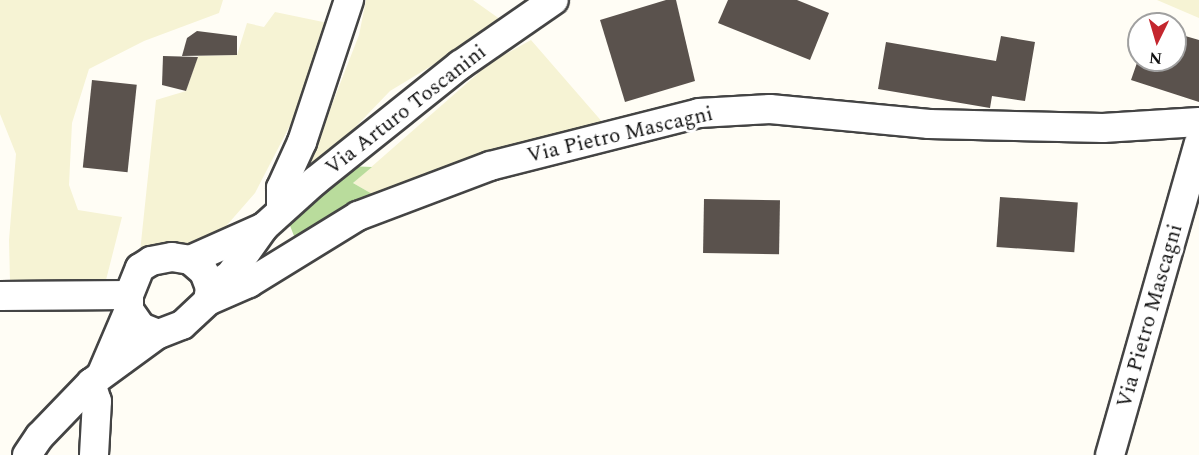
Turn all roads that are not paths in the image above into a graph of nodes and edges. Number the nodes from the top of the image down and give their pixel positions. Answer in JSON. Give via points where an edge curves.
{"nodes":[{"id":1,"x":349,"y":0,"type":"edge"},
{"id":2,"x":554,"y":0,"type":"edge"},
{"id":3,"x":1199,"y":122,"type":"edge"},
{"id":4,"x":1199,"y":143,"type":"edge"},
{"id":5,"x":273,"y":218,"type":"junction"},
{"id":6,"x":199,"y":256,"type":"junction"},
{"id":7,"x":242,"y":262,"type":"junction"},
{"id":8,"x":279,"y":262,"type":"junction"},
{"id":9,"x":209,"y":295,"type":"junction"},
{"id":10,"x":0,"y":296,"type":"edge"},
{"id":11,"x":129,"y":303,"type":"junction"},
{"id":12,"x":158,"y":334,"type":"junction"},
{"id":13,"x":96,"y":378,"type":"junction"},
{"id":14,"x":27,"y":455,"type":"edge"},
{"id":15,"x":94,"y":455,"type":"edge"},
{"id":16,"x":1110,"y":455,"type":"edge"}],
"edges":[{"from":1,"to":5,"type":"street"},
{"from":2,"to":5,"type":"street","name":"Via Arturo Toscanini","via":[[460,65]]},
{"from":3,"to":8,"type":"street","name":"Via Pietro Mascagni","via":[[1103,129],[929,124],[770,109],[699,113],[490,166],[358,216]]},
{"from":4,"to":16,"type":"street","name":"Via Pietro Mascagni"},
{"from":5,"to":6,"type":"street","name":"Via Arturo Toscanini"},
{"from":5,"to":7,"type":"street","name":"Via Arturo Toscanini"},
{"from":6,"to":7,"type":"street"},
{"from":6,"to":9,"type":"street"},
{"from":6,"to":11,"type":"street","via":[[150,261],[140,268]]},
{"from":7,"to":8,"type":"street"},
{"from":7,"to":9,"type":"street","name":"Via Arturo Toscanini"},
{"from":8,"to":9,"type":"street","name":"Via Pietro Mascagni","via":[[249,283]]},
{"from":9,"to":12,"type":"street","via":[[182,325]]},
{"from":10,"to":11,"type":"street"},
{"from":11,"to":12,"type":"street","via":[[141,327]]},
{"from":11,"to":13,"type":"street"},
{"from":12,"to":13,"type":"street"},
{"from":13,"to":14,"type":"street"},
{"from":13,"to":15,"type":"street"}]}
